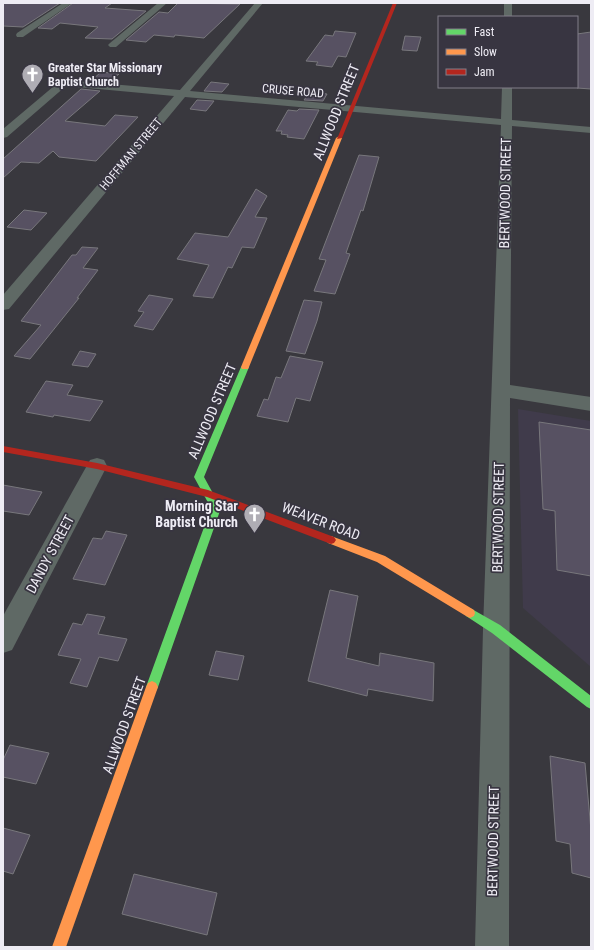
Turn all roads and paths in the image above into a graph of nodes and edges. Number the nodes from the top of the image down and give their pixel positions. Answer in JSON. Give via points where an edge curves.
{"nodes":[{"id":1,"x":68,"y":3,"type":"edge"},
{"id":2,"x":163,"y":3,"type":"edge"},
{"id":3,"x":259,"y":3,"type":"edge"},
{"id":4,"x":395,"y":3,"type":"edge"},
{"id":5,"x":508,"y":3,"type":"edge"},
{"id":6,"x":508,"y":16,"type":"edge"},
{"id":7,"x":20,"y":35,"type":"dead end"},
{"id":8,"x":113,"y":45,"type":"dead end"},
{"id":9,"x":507,"y":88,"type":"edge"},
{"id":10,"x":182,"y":94,"type":"junction"},
{"id":11,"x":352,"y":109,"type":"junction"},
{"id":12,"x":506,"y":123,"type":"junction"},
{"id":13,"x":591,"y":130,"type":"edge"},
{"id":14,"x":3,"y":135,"type":"edge"},
{"id":15,"x":3,"y":305,"type":"edge"},
{"id":16,"x":501,"y":390,"type":"junction"},
{"id":17,"x":591,"y":404,"type":"edge"},
{"id":18,"x":3,"y":449,"type":"edge"},
{"id":19,"x":98,"y":466,"type":"junction"},
{"id":20,"x":208,"y":494,"type":"junction"},
{"id":21,"x":496,"y":628,"type":"junction"},
{"id":22,"x":3,"y":641,"type":"edge"},
{"id":23,"x":591,"y":703,"type":"edge"},
{"id":24,"x":60,"y":947,"type":"edge"},
{"id":25,"x":492,"y":947,"type":"edge"}],
"edges":[{"from":1,"to":7,"type":"street"},
{"from":2,"to":8,"type":"street"},
{"from":3,"to":10,"type":"street","name":"HOFFMAN STREET"},
{"from":4,"to":11,"type":"street","name":"ALLWOOD STREET"},
{"from":5,"to":6,"type":"street"},
{"from":9,"to":12,"type":"street","name":"BERTWOOD STREET"},
{"from":10,"to":11,"type":"street","name":"CRUSE ROAD"},
{"from":10,"to":14,"type":"street","name":"CRUSE ROAD","via":[[64,83]]},
{"from":10,"to":15,"type":"street","name":"HOFFMAN STREET"},
{"from":11,"to":12,"type":"street","name":"CRUSE ROAD"},
{"from":11,"to":20,"type":"street","name":"ALLWOOD STREET","via":[[199,477]]},
{"from":12,"to":13,"type":"street","name":"CRUSE ROAD"},
{"from":12,"to":16,"type":"street","name":"BERTWOOD STREET"},
{"from":16,"to":17,"type":"street"},
{"from":16,"to":21,"type":"street","name":"BERTWOOD STREET"},
{"from":18,"to":19,"type":"street","name":"WEAVER ROAD"},
{"from":19,"to":20,"type":"street","name":"WEAVER ROAD"},
{"from":19,"to":22,"type":"street","name":"DANDY STREET"},
{"from":20,"to":21,"type":"street","name":"WEAVER ROAD","via":[[380,559]]},
{"from":20,"to":24,"type":"street","name":"ALLWOOD STREET","via":[[216,508]]},
{"from":21,"to":23,"type":"street","name":"WEAVER ROAD"},
{"from":21,"to":25,"type":"street","name":"BERTWOOD STREET"}]}
